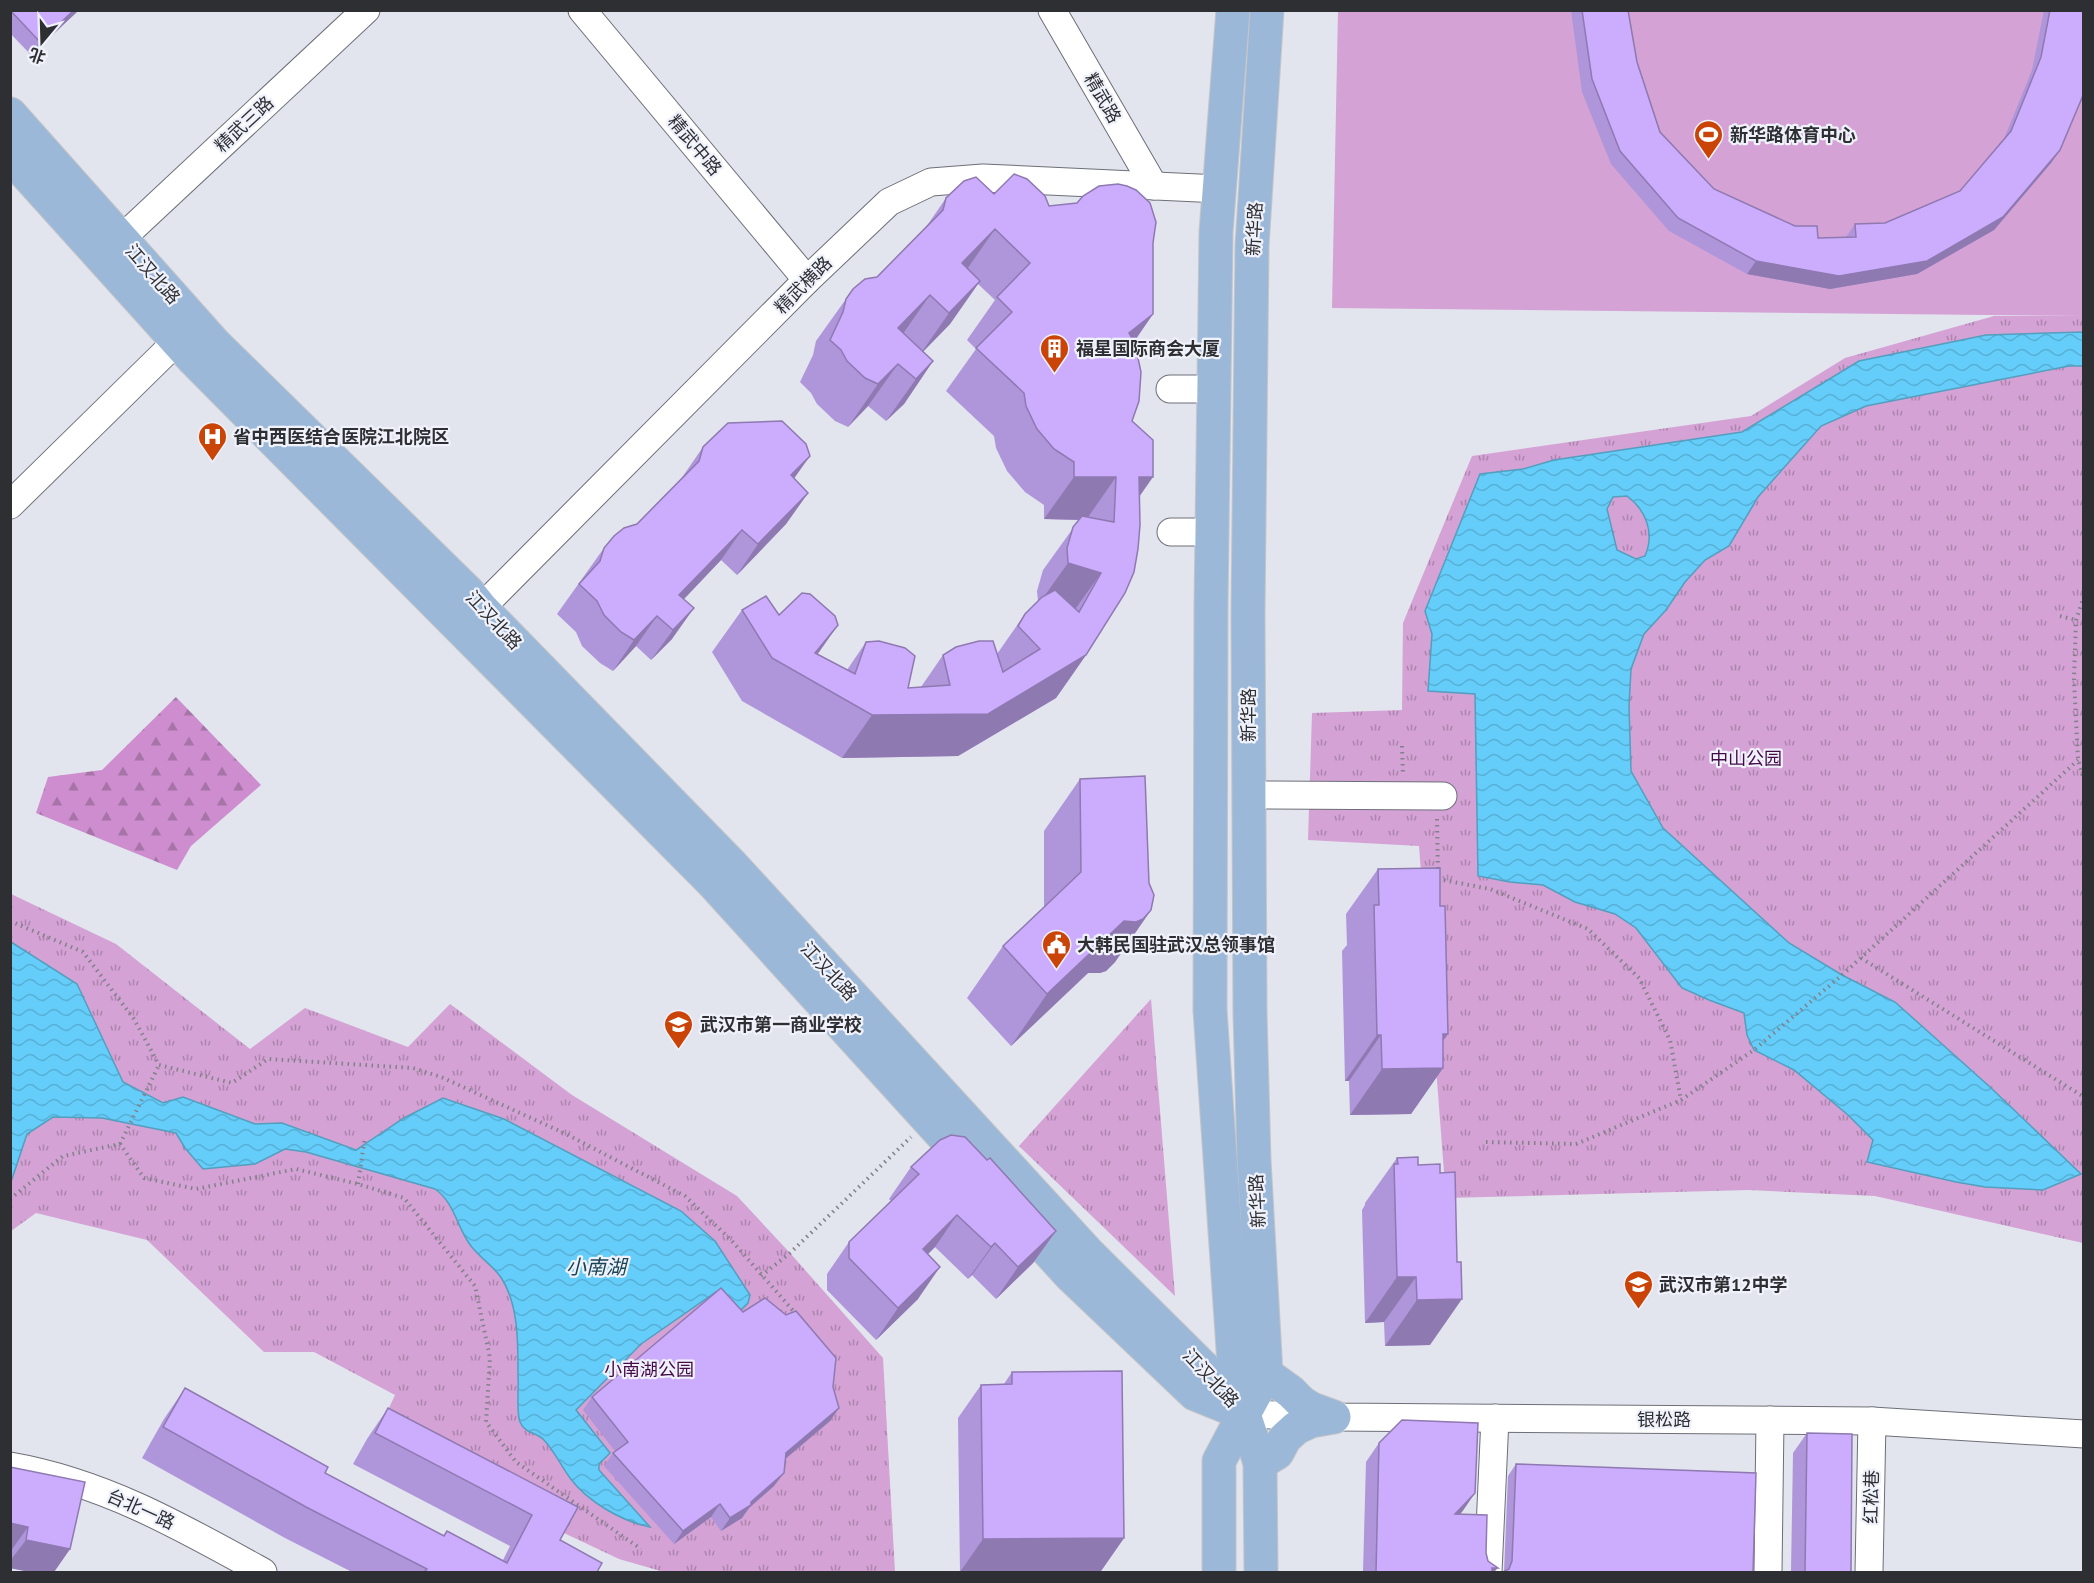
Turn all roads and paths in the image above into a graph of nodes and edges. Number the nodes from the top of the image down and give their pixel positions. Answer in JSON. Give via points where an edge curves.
{"nodes":[{"id":1,"x":366,"y":10,"type":"edge"},
{"id":2,"x":582,"y":10,"type":"edge"},
{"id":3,"x":1052,"y":10,"type":"edge"},
{"id":4,"x":1233,"y":10,"type":"edge"},
{"id":5,"x":1267,"y":10,"type":"edge"},
{"id":6,"x":10,"y":114,"type":"edge"},
{"id":7,"x":10,"y":156,"type":"edge"},
{"id":8,"x":1154,"y":186,"type":"junction"},
{"id":9,"x":1220,"y":189,"type":"junction"},
{"id":10,"x":122,"y":238,"type":"junction"},
{"id":11,"x":807,"y":280,"type":"junction"},
{"id":12,"x":177,"y":341,"type":"junction"},
{"id":13,"x":1170,"y":389,"type":"dead end"},
{"id":14,"x":1214,"y":389,"type":"junction"},
{"id":15,"x":10,"y":505,"type":"edge"},
{"id":16,"x":1171,"y":532,"type":"dead end"},
{"id":17,"x":1212,"y":532,"type":"junction"},
{"id":18,"x":2084,"y":596,"type":"edge"},
{"id":19,"x":481,"y":608,"type":"junction"},
{"id":20,"x":2060,"y":616,"type":"dead end"},
{"id":21,"x":2076,"y":620,"type":"junction"},
{"id":22,"x":2078,"y":760,"type":"junction"},
{"id":23,"x":2084,"y":778,"type":"edge"},
{"id":24,"x":1249,"y":795,"type":"junction"},
{"id":25,"x":1443,"y":796,"type":"dead end"},
{"id":26,"x":1426,"y":817,"type":"dead end"},
{"id":27,"x":10,"y":921,"type":"edge"},
{"id":28,"x":1861,"y":958,"type":"junction"},
{"id":29,"x":159,"y":1065,"type":"junction"},
{"id":30,"x":2084,"y":1097,"type":"edge"},
{"id":31,"x":1681,"y":1100,"type":"junction"},
{"id":32,"x":929,"y":1120,"type":"junction"},
{"id":33,"x":365,"y":1137,"type":"dead end"},
{"id":34,"x":1486,"y":1142,"type":"dead end"},
{"id":35,"x":120,"y":1144,"type":"junction"},
{"id":36,"x":358,"y":1184,"type":"junction"},
{"id":37,"x":10,"y":1199,"type":"edge"},
{"id":38,"x":761,"y":1276,"type":"junction"},
{"id":39,"x":799,"y":1317,"type":"edge"},
{"id":40,"x":1266,"y":1374,"type":"junction"},
{"id":41,"x":1211,"y":1376,"type":"junction"},
{"id":42,"x":1244,"y":1414,"type":"junction"},
{"id":43,"x":1334,"y":1417,"type":"junction"},
{"id":44,"x":1495,"y":1418,"type":"junction"},
{"id":45,"x":1770,"y":1420,"type":"junction"},
{"id":46,"x":1872,"y":1421,"type":"junction"},
{"id":47,"x":2084,"y":1434,"type":"edge"},
{"id":48,"x":1219,"y":1461,"type":"junction"},
{"id":49,"x":1260,"y":1463,"type":"junction"},
{"id":50,"x":10,"y":1466,"type":"edge"},
{"id":51,"x":641,"y":1549,"type":"dead end"},
{"id":52,"x":263,"y":1572,"type":"edge"},
{"id":53,"x":1219,"y":1572,"type":"edge"},
{"id":54,"x":1261,"y":1572,"type":"edge"},
{"id":55,"x":1488,"y":1572,"type":"edge"},
{"id":56,"x":1768,"y":1572,"type":"edge"},
{"id":57,"x":1869,"y":1572,"type":"edge"}],
"edges":[{"from":1,"to":10,"type":"street","name":"精武三路"},
{"from":2,"to":11,"type":"street","name":"精武中路"},
{"from":3,"to":8,"type":"street","name":"精武路"},
{"from":4,"to":9,"type":"main road","name":"新华路"},
{"from":5,"to":24,"type":"main road","name":"新华路","via":[[1252,246]]},
{"from":6,"to":10,"type":"main road","name":"江汉北路"},
{"from":7,"to":12,"type":"main road","name":"江汉北路"},
{"from":8,"to":9,"type":"street","name":"精武横路"},
{"from":8,"to":11,"type":"street","name":"精武横路","via":[[982,178],[931,182],[889,202]]},
{"from":9,"to":14,"type":"main road","name":"新华路"},
{"from":10,"to":19,"type":"main road","name":"江汉北路","via":[[214,343]]},
{"from":11,"to":19,"type":"street","name":"精武横路"},
{"from":12,"to":15,"type":"street"},
{"from":12,"to":32,"type":"main road","name":"江汉北路","via":[[713,883]]},
{"from":13,"to":14,"type":"street"},
{"from":14,"to":17,"type":"main road","name":"新华路"},
{"from":16,"to":17,"type":"street"},
{"from":17,"to":41,"type":"main road","name":"新华路"},
{"from":18,"to":21,"type":"path"},
{"from":19,"to":41,"type":"main road","name":"江汉北路","via":[[732,866],[1089,1254]]},
{"from":20,"to":21,"type":"path"},
{"from":21,"to":22,"type":"path"},
{"from":22,"to":23,"type":"path"},
{"from":22,"to":28,"type":"path"},
{"from":24,"to":25,"type":"street"},
{"from":24,"to":40,"type":"main road","name":"新华路","via":[[1254,1160]]},
{"from":26,"to":31,"type":"path","via":[[1437,817],[1438,880],[1490,889],[1588,929],[1639,978],[1670,1040]]},
{"from":27,"to":29,"type":"path","via":[[82,952],[134,1019]]},
{"from":28,"to":30,"type":"path"},
{"from":28,"to":31,"type":"path","via":[[1754,1050]]},
{"from":29,"to":35,"type":"path"},
{"from":29,"to":38,"type":"path","via":[[232,1083],[268,1059],[413,1068],[441,1077],[564,1133],[685,1196],[732,1241]]},
{"from":31,"to":34,"type":"path","via":[[1576,1144]]},
{"from":32,"to":38,"type":"path"},
{"from":32,"to":41,"type":"main road","name":"江汉北路","via":[[1070,1275]]},
{"from":33,"to":36,"type":"path"},
{"from":35,"to":36,"type":"path","via":[[144,1178],[196,1189],[296,1169]]},
{"from":35,"to":37,"type":"path","via":[[63,1156]]},
{"from":36,"to":51,"type":"path","via":[[404,1198],[475,1286],[490,1358],[486,1422],[516,1462]]},
{"from":38,"to":39,"type":"path"},
{"from":40,"to":42,"type":"main road"},
{"from":40,"to":43,"type":"main road","via":[[1302,1403]]},
{"from":41,"to":42,"type":"main road","name":"江汉北路"},
{"from":41,"to":48,"type":"main road","via":[[1224,1427]]},
{"from":42,"to":43,"type":"street","name":"银松路"},
{"from":42,"to":48,"type":"main road"},
{"from":42,"to":49,"type":"main road"},
{"from":43,"to":44,"type":"street","name":"银松路"},
{"from":43,"to":49,"type":"main road","via":[[1296,1428],[1277,1453]]},
{"from":44,"to":45,"type":"street","name":"银松路"},
{"from":44,"to":55,"type":"street"},
{"from":45,"to":46,"type":"street","name":"银松路"},
{"from":45,"to":56,"type":"street"},
{"from":46,"to":47,"type":"street","name":"银松路"},
{"from":46,"to":57,"type":"street","name":"红松巷"},
{"from":48,"to":53,"type":"main road"},
{"from":49,"to":54,"type":"main road"},
{"from":50,"to":52,"type":"street","name":"台北一路","via":[[112,1494]]}]}
